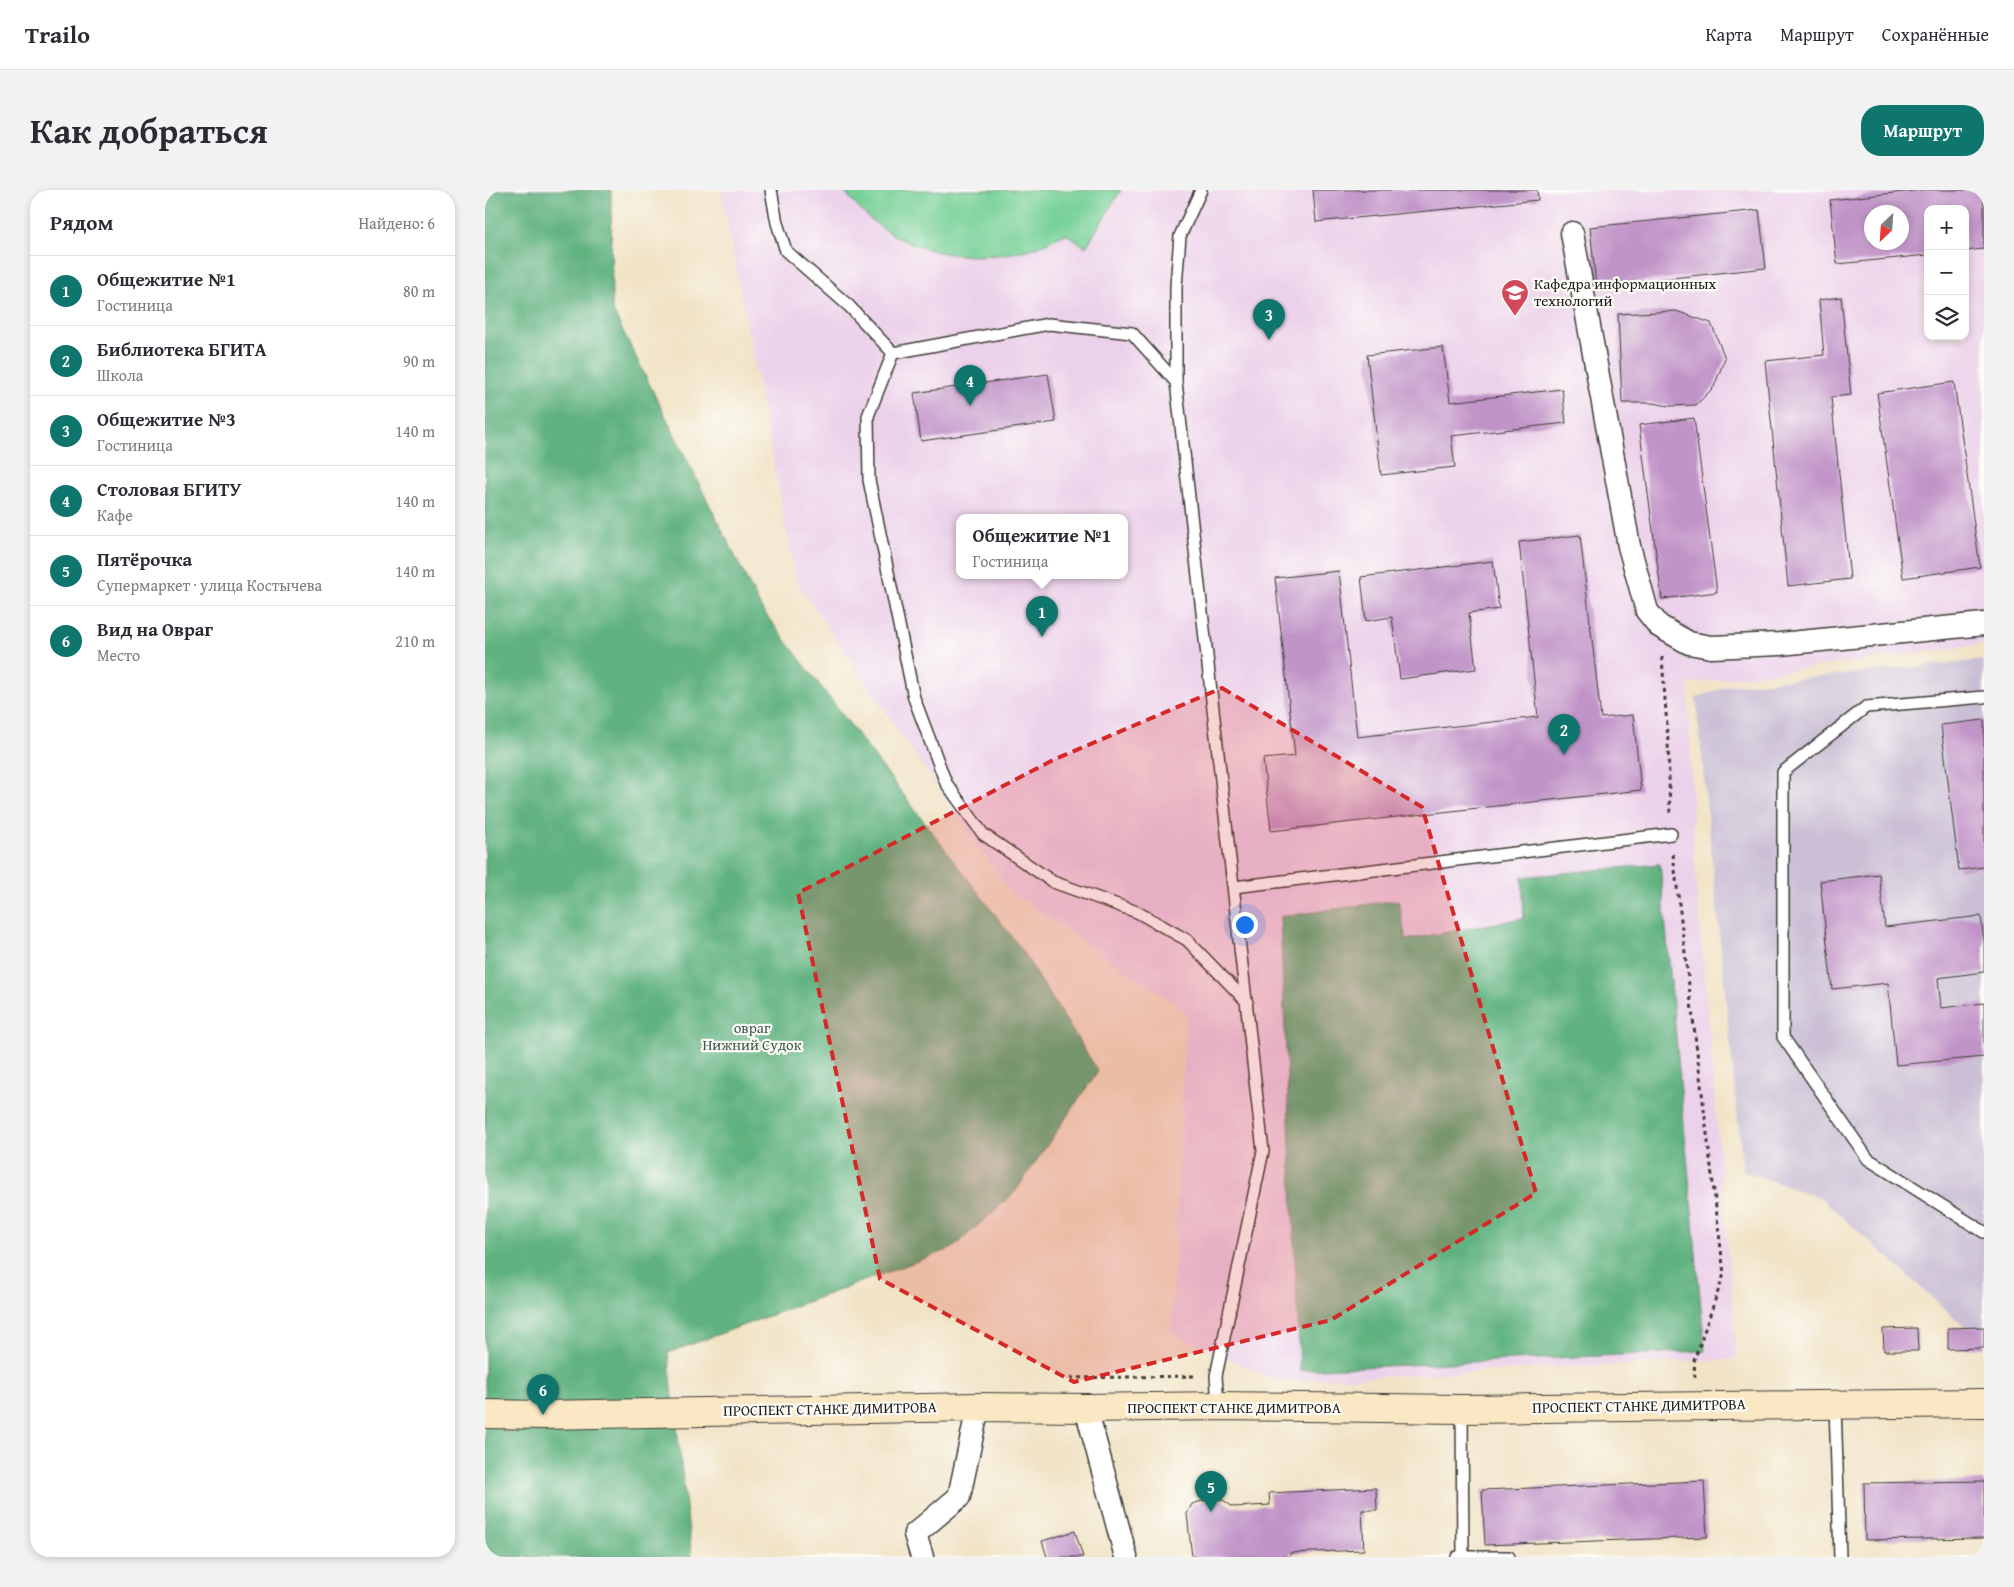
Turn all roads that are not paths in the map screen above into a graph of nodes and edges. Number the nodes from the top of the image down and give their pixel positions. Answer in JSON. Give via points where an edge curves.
{"nodes":[{"id":1,"x":771,"y":190,"type":"edge"},
{"id":2,"x":1201,"y":190,"type":"edge"},
{"id":3,"x":1572,"y":233,"type":"dead end"},
{"id":4,"x":893,"y":353,"type":"junction"},
{"id":5,"x":1176,"y":382,"type":"junction"},
{"id":6,"x":1984,"y":624,"type":"edge"},
{"id":7,"x":1984,"y":697,"type":"edge"},
{"id":8,"x":1671,"y":834,"type":"road end"},
{"id":9,"x":1234,"y":887,"type":"junction"},
{"id":10,"x":1247,"y":1002,"type":"junction"},
{"id":11,"x":1984,"y":1232,"type":"edge"},
{"id":12,"x":1984,"y":1403,"type":"edge"},
{"id":13,"x":1835,"y":1405,"type":"junction"},
{"id":14,"x":1218,"y":1406,"type":"junction"},
{"id":15,"x":978,"y":1407,"type":"junction"},
{"id":16,"x":1086,"y":1408,"type":"junction"},
{"id":17,"x":1462,"y":1409,"type":"junction"},
{"id":18,"x":485,"y":1414,"type":"edge"},
{"id":19,"x":922,"y":1557,"type":"edge"},
{"id":20,"x":1126,"y":1557,"type":"edge"},
{"id":21,"x":1457,"y":1557,"type":"edge"},
{"id":22,"x":1463,"y":1557,"type":"edge"},
{"id":23,"x":1509,"y":1557,"type":"edge"},
{"id":24,"x":1840,"y":1557,"type":"edge"}],
"edges":[{"from":1,"to":4,"type":"lane","via":[[786,251],[849,306]]},
{"from":2,"to":5,"type":"lane","via":[[1180,236],[1176,286]]},
{"from":3,"to":6,"type":"street","via":[[1629,546],[1647,610],[1659,626],[1689,643],[1711,647],[1780,644]]},
{"from":4,"to":5,"type":"lane","via":[[1049,324],[1059,325],[1132,333]]},
{"from":4,"to":10,"type":"lane","via":[[868,416],[869,480],[914,698],[946,783],[983,834],[1053,882],[1137,912],[1187,940]]},
{"from":5,"to":9,"type":"lane"},
{"from":7,"to":11,"type":"lane","via":[[1866,707],[1783,772],[1783,1037],[1868,1158]]},
{"from":8,"to":9,"type":"lane"},
{"from":9,"to":10,"type":"lane"},
{"from":10,"to":14,"type":"lane","via":[[1263,1151],[1216,1376]]},
{"from":12,"to":13,"type":"main road","name":"ПРОСПЕКТ СТАНКЕ ДИМИТРОВА"},
{"from":13,"to":17,"type":"main road","name":"ПРОСПЕКТ СТАНКЕ ДИМИТРОВА"},
{"from":13,"to":24,"type":"lane"},
{"from":14,"to":16,"type":"main road","name":"ПРОСПЕКТ СТАНКЕ ДИМИТРОВА"},
{"from":14,"to":17,"type":"main road","name":"ПРОСПЕКТ СТАНКЕ ДИМИТРОВА"},
{"from":15,"to":16,"type":"main road","name":"ПРОСПЕКТ СТАНКЕ ДИМИТРОВА"},
{"from":15,"to":18,"type":"main road","name":"ПРОСПЕКТ СТАНКЕ ДИМИТРОВА"},
{"from":15,"to":19,"type":"street","via":[[959,1497],[915,1534]]},
{"from":16,"to":20,"type":"street"},
{"from":17,"to":22,"type":"lane"},
{"from":21,"to":22,"type":"lane"},
{"from":22,"to":23,"type":"lane"}]}
